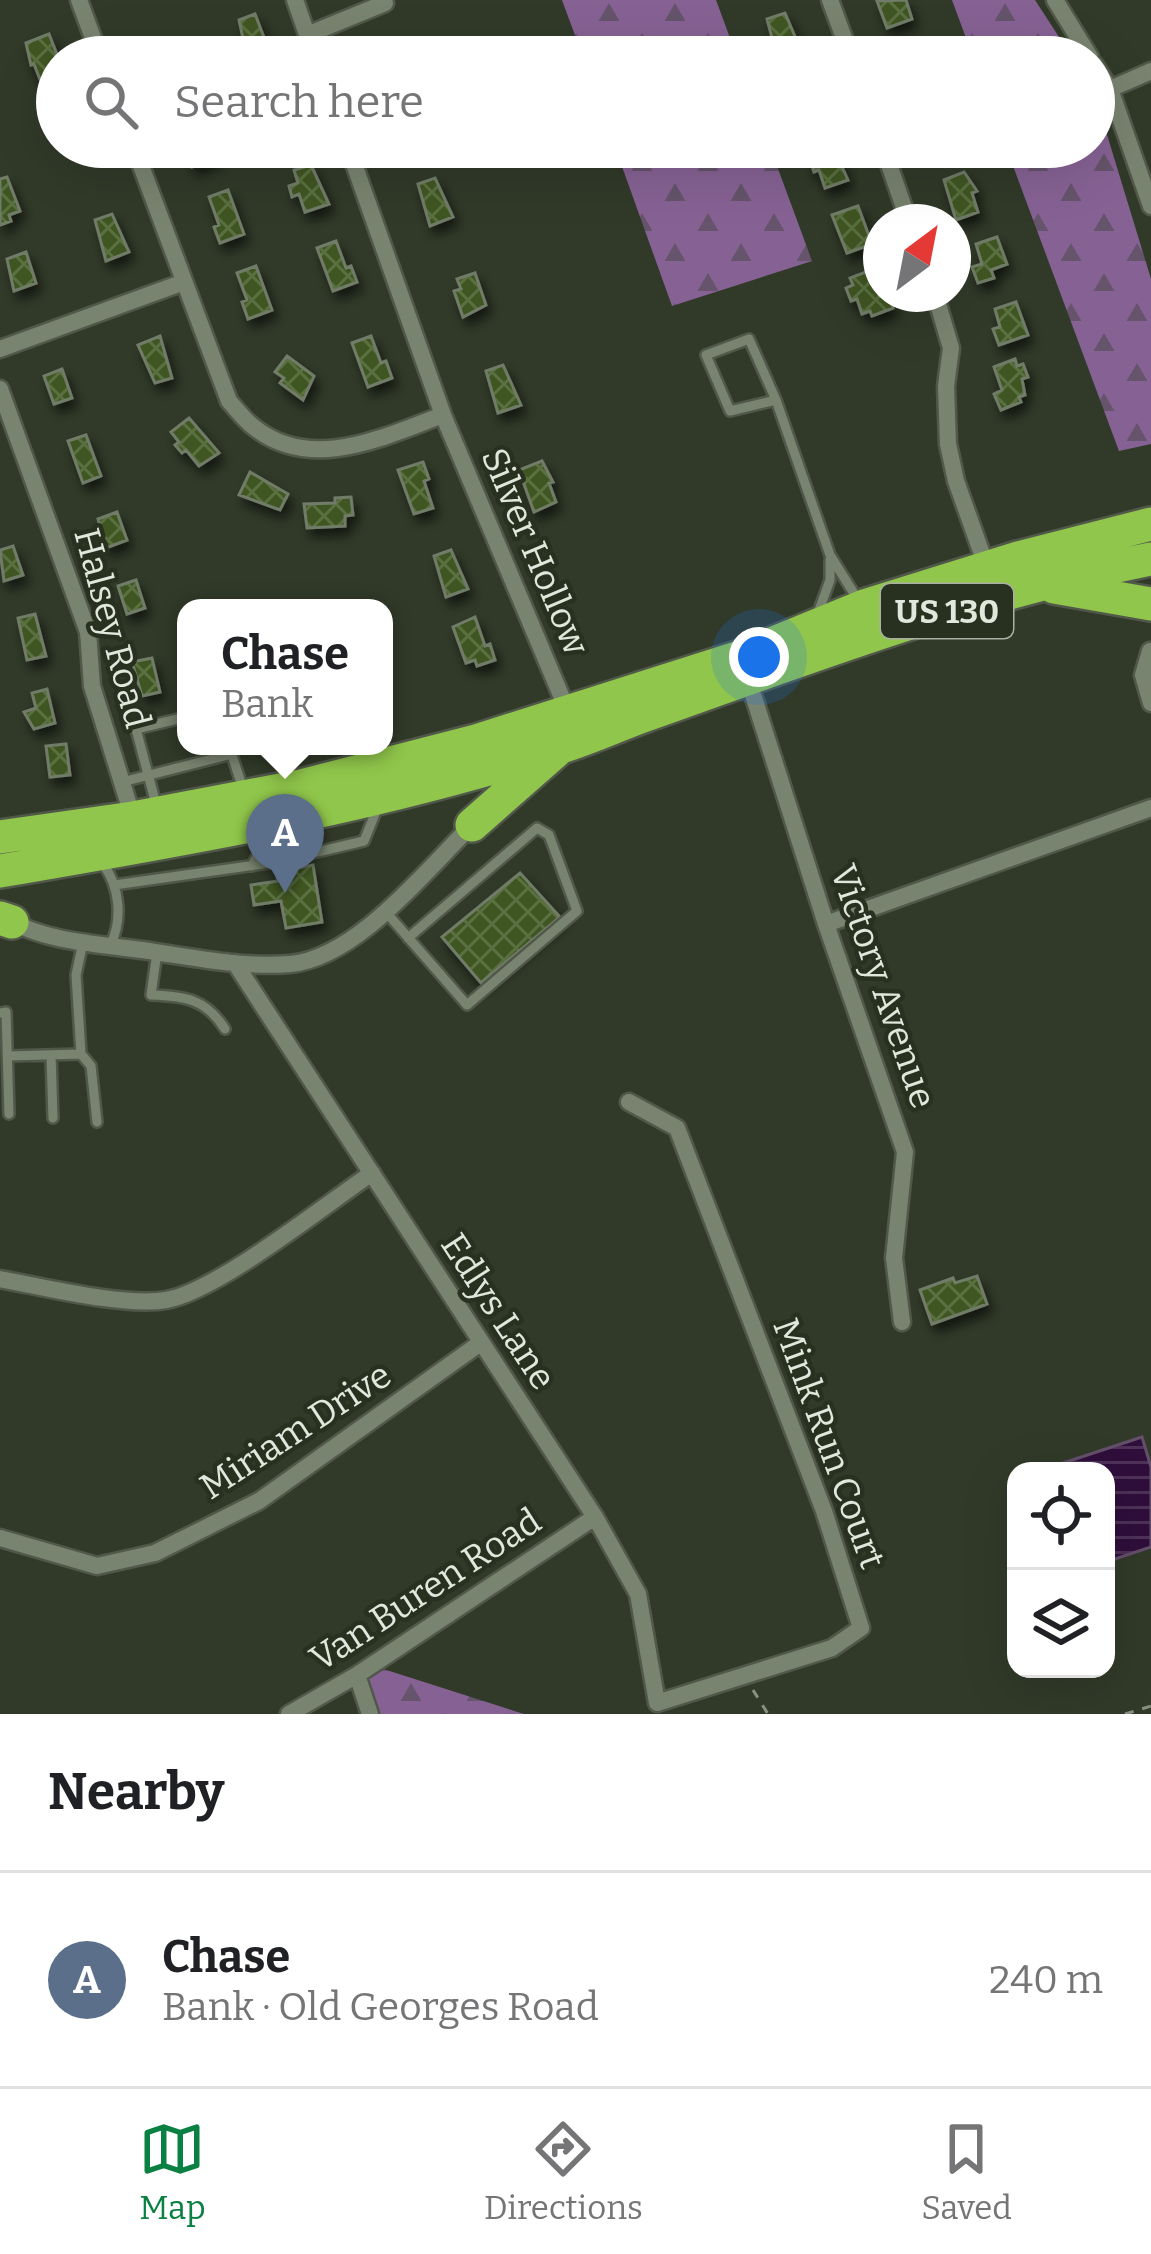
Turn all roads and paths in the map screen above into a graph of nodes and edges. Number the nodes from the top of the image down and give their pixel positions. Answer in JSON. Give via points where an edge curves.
{"nodes":[{"id":1,"x":79,"y":0,"type":"edge"},
{"id":2,"x":295,"y":0,"type":"edge"},
{"id":3,"x":830,"y":0,"type":"edge"},
{"id":4,"x":1054,"y":0,"type":"edge"},
{"id":5,"x":385,"y":3,"type":"edge"},
{"id":6,"x":308,"y":35,"type":"joint"},
{"id":7,"x":92,"y":36,"type":"edge"},
{"id":8,"x":843,"y":36,"type":"edge"},
{"id":9,"x":1077,"y":36,"type":"edge"},
{"id":10,"x":1151,"y":71,"type":"edge"},
{"id":11,"x":1115,"y":86,"type":"edge"},
{"id":12,"x":1115,"y":102,"type":"edge"},
{"id":13,"x":142,"y":168,"type":"edge"},
{"id":14,"x":355,"y":168,"type":"edge"},
{"id":15,"x":890,"y":168,"type":"edge"},
{"id":16,"x":903,"y":204,"type":"edge"},
{"id":17,"x":1151,"y":206,"type":"edge"},
{"id":18,"x":184,"y":282,"type":"junction"},
{"id":19,"x":940,"y":312,"type":"edge"},
{"id":20,"x":0,"y":349,"type":"edge"},
{"id":21,"x":0,"y":389,"type":"edge"},
{"id":22,"x":776,"y":400,"type":"junction"},
{"id":23,"x":443,"y":415,"type":"junction"},
{"id":24,"x":1151,"y":524,"type":"edge"},
{"id":25,"x":830,"y":555,"type":"junction"},
{"id":26,"x":1151,"y":559,"type":"edge"},
{"id":27,"x":988,"y":568,"type":"junction"},
{"id":28,"x":1041,"y":584,"type":"junction"},
{"id":29,"x":1151,"y":604,"type":"edge"},
{"id":30,"x":863,"y":606,"type":"junction"},
{"id":31,"x":809,"y":628,"type":"junction"},
{"id":32,"x":1150,"y":650,"type":"edge"},
{"id":33,"x":744,"y":668,"type":"junction"},
{"id":34,"x":1151,"y":703,"type":"edge"},
{"id":35,"x":568,"y":712,"type":"junction"},
{"id":36,"x":177,"y":723,"type":"edge"},
{"id":37,"x":151,"y":726,"type":"junction"},
{"id":38,"x":154,"y":739,"type":"dead end"},
{"id":39,"x":560,"y":748,"type":"junction"},
{"id":40,"x":200,"y":755,"type":"edge"},
{"id":41,"x":232,"y":755,"type":"edge"},
{"id":42,"x":160,"y":759,"type":"dead end"},
{"id":43,"x":158,"y":773,"type":"junction"},
{"id":44,"x":450,"y":780,"type":"junction"},
{"id":45,"x":122,"y":782,"type":"junction"},
{"id":46,"x":383,"y":795,"type":"junction"},
{"id":47,"x":246,"y":796,"type":"junction"},
{"id":48,"x":1151,"y":808,"type":"edge"},
{"id":49,"x":275,"y":820,"type":"junction"},
{"id":50,"x":150,"y":825,"type":"junction"},
{"id":51,"x":472,"y":825,"type":"junction"},
{"id":52,"x":0,"y":836,"type":"edge"},
{"id":53,"x":97,"y":854,"type":"junction"},
{"id":54,"x":251,"y":866,"type":"junction"},
{"id":55,"x":0,"y":871,"type":"edge"},
{"id":56,"x":179,"y":876,"type":"junction"},
{"id":57,"x":114,"y":885,"type":"junction"},
{"id":58,"x":385,"y":911,"type":"junction"},
{"id":59,"x":4,"y":918,"type":"edge"},
{"id":60,"x":826,"y":924,"type":"junction"},
{"id":61,"x":408,"y":938,"type":"junction"},
{"id":62,"x":83,"y":942,"type":"junction"},
{"id":63,"x":110,"y":946,"type":"junction"},
{"id":64,"x":157,"y":952,"type":"junction"},
{"id":65,"x":235,"y":963,"type":"junction"},
{"id":66,"x":0,"y":1012,"type":"edge"},
{"id":67,"x":225,"y":1029,"type":"dead end"},
{"id":68,"x":81,"y":1054,"type":"junction"},
{"id":69,"x":51,"y":1055,"type":"junction"},
{"id":70,"x":8,"y":1057,"type":"junction"},
{"id":71,"x":629,"y":1102,"type":"dead end"},
{"id":72,"x":9,"y":1114,"type":"dead end"},
{"id":73,"x":53,"y":1118,"type":"dead end"},
{"id":74,"x":97,"y":1122,"type":"dead end"},
{"id":75,"x":372,"y":1173,"type":"junction"},
{"id":76,"x":0,"y":1279,"type":"edge"},
{"id":77,"x":902,"y":1322,"type":"dead end"},
{"id":78,"x":479,"y":1344,"type":"junction"},
{"id":79,"x":595,"y":1517,"type":"junction"},
{"id":80,"x":0,"y":1538,"type":"edge"},
{"id":81,"x":357,"y":1676,"type":"junction"},
{"id":82,"x":752,"y":1689,"type":"dead end"},
{"id":83,"x":1151,"y":1706,"type":"edge"},
{"id":84,"x":656,"y":1708,"type":"edge"},
{"id":85,"x":289,"y":1714,"type":"edge"},
{"id":86,"x":370,"y":1714,"type":"edge"},
{"id":87,"x":768,"y":1714,"type":"edge"},
{"id":88,"x":1125,"y":1714,"type":"edge"}],
"edges":[{"from":1,"to":7,"type":"street"},
{"from":2,"to":6,"type":"street"},
{"from":3,"to":8,"type":"street"},
{"from":4,"to":9,"type":"street"},
{"from":5,"to":6,"type":"street"},
{"from":10,"to":11,"type":"street"},
{"from":12,"to":17,"type":"street"},
{"from":13,"to":18,"type":"street","name":"Silver Hollow"},
{"from":14,"to":23,"type":"street","name":"Silver Hollow"},
{"from":15,"to":16,"type":"street"},
{"from":18,"to":20,"type":"street"},
{"from":18,"to":23,"type":"street","name":"Silver Hollow","via":[[229,401],[281,442],[359,446]]},
{"from":19,"to":27,"type":"street","via":[[951,348],[948,444]]},
{"from":21,"to":45,"type":"street","name":"Halsey Road","via":[[88,632],[92,686]]},
{"from":22,"to":22,"type":"lane","via":[[749,340],[706,355],[730,411]]},
{"from":22,"to":25,"type":"lane"},
{"from":23,"to":35,"type":"street","name":"Silver Hollow"},
{"from":24,"to":27,"type":"highway","number":"US 130"},
{"from":25,"to":30,"type":"lane"},
{"from":25,"to":31,"type":"lane","via":[[824,601]]},
{"from":26,"to":28,"type":"highway","number":"US 130"},
{"from":27,"to":30,"type":"highway","number":"US 130"},
{"from":28,"to":29,"type":"highway"},
{"from":28,"to":33,"type":"highway","number":"US 130"},
{"from":30,"to":31,"type":"highway","number":"US 130"},
{"from":31,"to":33,"type":"highway","number":"US 130"},
{"from":32,"to":34,"type":"street","via":[[1143,675]]},
{"from":33,"to":35,"type":"highway","number":"US 130"},
{"from":33,"to":39,"type":"highway","number":"US 130"},
{"from":33,"to":60,"type":"street","name":"Victory Avenue"},
{"from":35,"to":47,"type":"highway","number":"US 130"},
{"from":36,"to":37,"type":"lane"},
{"from":37,"to":38,"type":"lane"},
{"from":37,"to":43,"type":"lane","via":[[136,729]]},
{"from":39,"to":44,"type":"highway","number":"US 130"},
{"from":39,"to":51,"type":"highway"},
{"from":40,"to":43,"type":"lane"},
{"from":41,"to":47,"type":"lane"},
{"from":42,"to":43,"type":"lane"},
{"from":43,"to":45,"type":"lane"},
{"from":43,"to":50,"type":"lane"},
{"from":44,"to":46,"type":"highway","number":"US 130"},
{"from":44,"to":51,"type":"highway","via":[[473,795]]},
{"from":45,"to":50,"type":"street","name":"Halsey Road"},
{"from":46,"to":49,"type":"highway","number":"US 130"},
{"from":46,"to":54,"type":"lane","via":[[364,842]]},
{"from":47,"to":50,"type":"highway","number":"US 130"},
{"from":48,"to":60,"type":"street"},
{"from":49,"to":50,"type":"highway","number":"US 130"},
{"from":49,"to":54,"type":"lane"},
{"from":50,"to":52,"type":"highway","number":"US 130"},
{"from":50,"to":53,"type":"highway","number":"US 130"},
{"from":50,"to":56,"type":"lane"},
{"from":51,"to":58,"type":"street"},
{"from":53,"to":55,"type":"highway","number":"US 130"},
{"from":53,"to":57,"type":"lane"},
{"from":54,"to":56,"type":"lane"},
{"from":56,"to":57,"type":"lane"},
{"from":57,"to":63,"type":"lane","via":[[117,932]]},
{"from":58,"to":61,"type":"lane"},
{"from":58,"to":65,"type":"street","via":[[312,959]]},
{"from":59,"to":62,"type":"street"},
{"from":60,"to":77,"type":"street","name":"Victory Avenue","via":[[905,1152],[894,1258]]},
{"from":61,"to":61,"type":"lane","via":[[467,1005],[578,911],[549,835],[536,828]]},
{"from":62,"to":63,"type":"street"},
{"from":62,"to":68,"type":"lane","via":[[76,975]]},
{"from":63,"to":64,"type":"street"},
{"from":64,"to":65,"type":"street"},
{"from":64,"to":67,"type":"lane","via":[[151,995],[203,1003]]},
{"from":65,"to":75,"type":"street","name":"Edlys Lane"},
{"from":66,"to":70,"type":"lane"},
{"from":68,"to":69,"type":"lane"},
{"from":68,"to":74,"type":"lane","via":[[92,1066]]},
{"from":69,"to":70,"type":"lane"},
{"from":69,"to":73,"type":"lane"},
{"from":70,"to":72,"type":"lane"},
{"from":71,"to":84,"type":"street","name":"Mink Run Court","via":[[677,1128],[861,1628],[832,1648]]},
{"from":75,"to":76,"type":"street","via":[[209,1284],[169,1300]]},
{"from":75,"to":78,"type":"street","name":"Edlys Lane"},
{"from":78,"to":79,"type":"street","name":"Edlys Lane"},
{"from":78,"to":80,"type":"street","name":"Miriam Drive","via":[[259,1501],[155,1553],[97,1566]]},
{"from":79,"to":81,"type":"street","name":"Van Buren Road"},
{"from":79,"to":84,"type":"street","name":"Edlys Lane","via":[[638,1594]]},
{"from":81,"to":85,"type":"street","name":"Van Buren Road"},
{"from":81,"to":86,"type":"street"},
{"from":82,"to":87,"type":"path"},
{"from":83,"to":88,"type":"path"}]}
